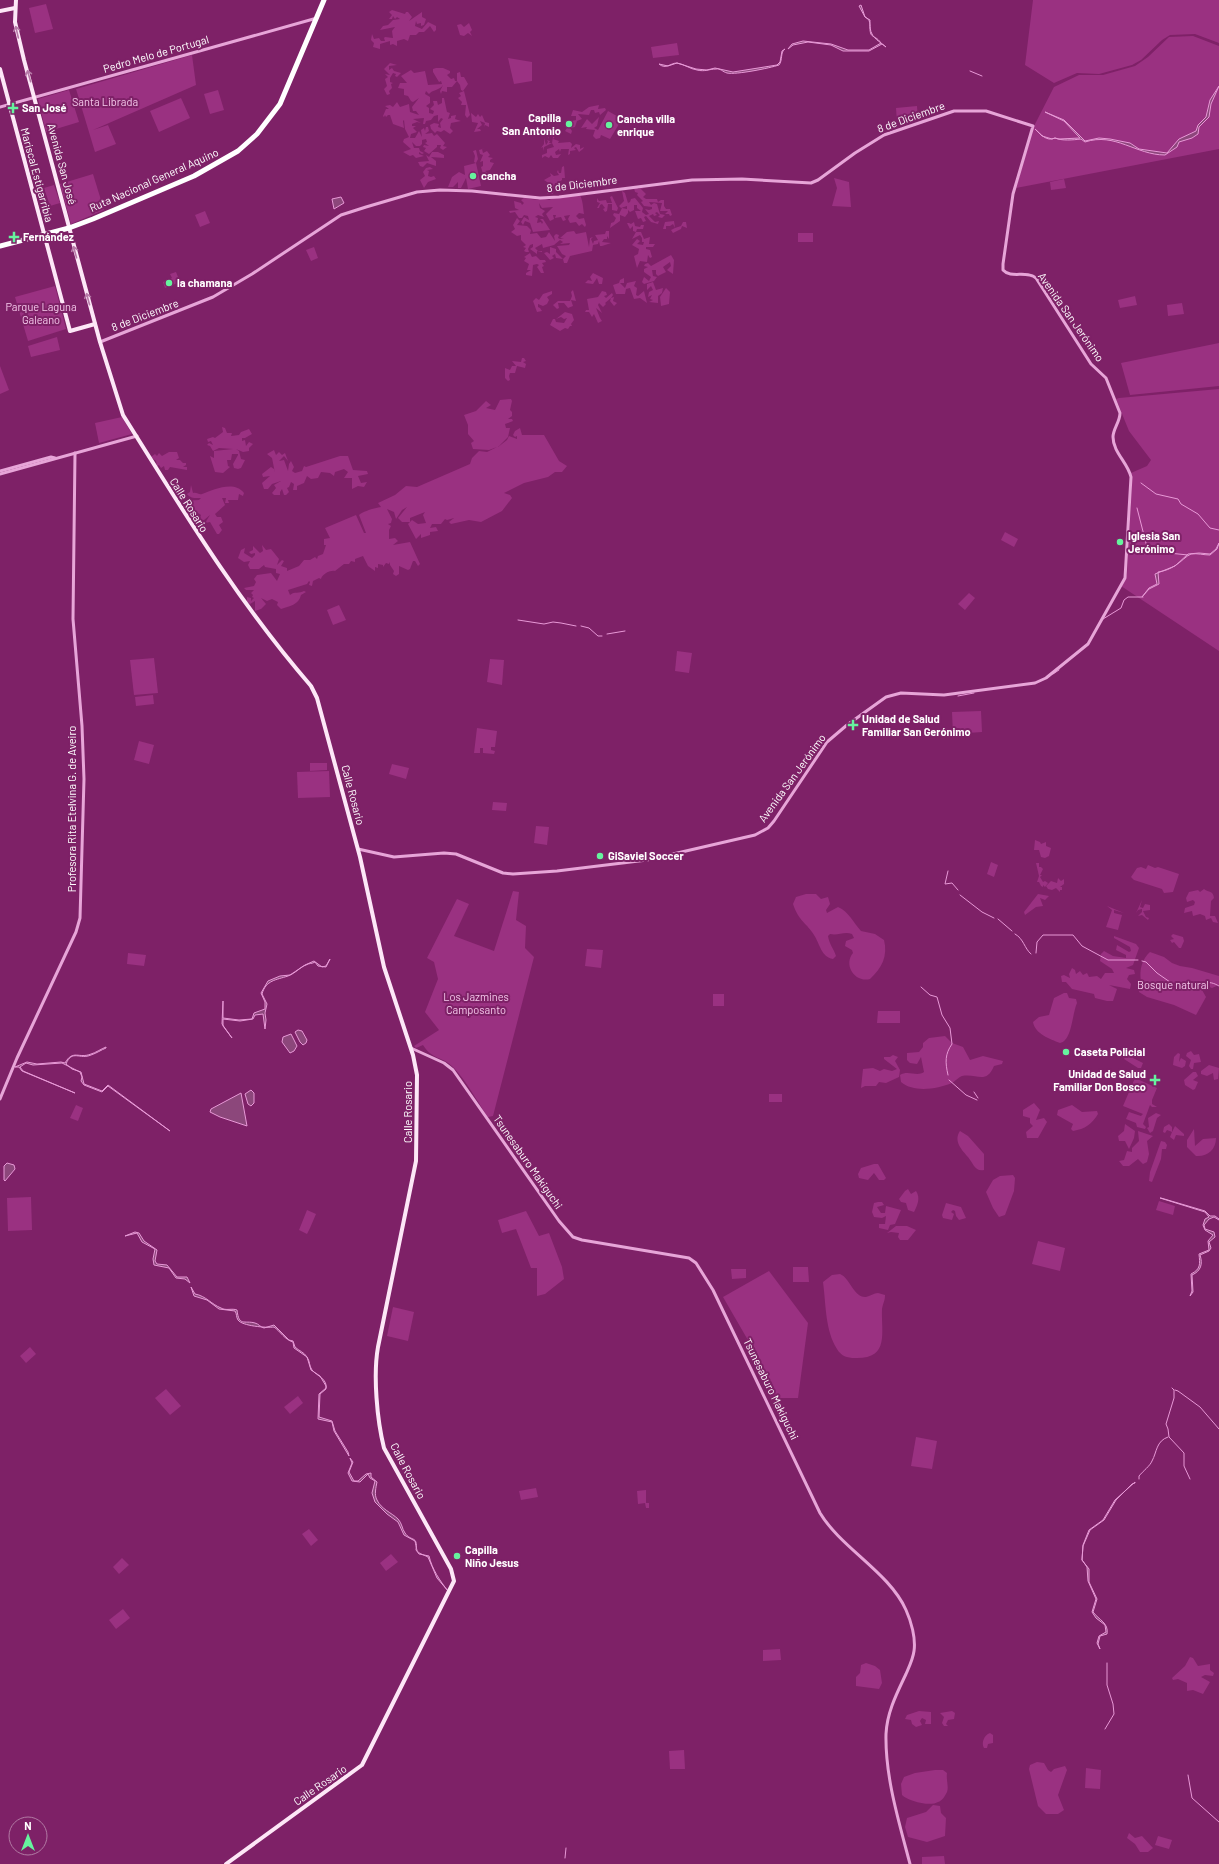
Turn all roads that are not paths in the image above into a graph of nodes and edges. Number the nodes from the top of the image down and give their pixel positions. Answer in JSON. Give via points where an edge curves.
{"nodes":[{"id":1,"x":16,"y":0,"type":"edge"},
{"id":2,"x":324,"y":0,"type":"edge"},
{"id":3,"x":15,"y":8,"type":"junction"},
{"id":4,"x":0,"y":11,"type":"edge"},
{"id":5,"x":317,"y":18,"type":"junction"},
{"id":6,"x":0,"y":69,"type":"edge"},
{"id":7,"x":35,"y":98,"type":"junction"},
{"id":8,"x":9,"y":105,"type":"junction"},
{"id":9,"x":0,"y":107,"type":"edge"},
{"id":10,"x":1033,"y":126,"type":"joint"},
{"id":11,"x":69,"y":228,"type":"junction"},
{"id":12,"x":44,"y":235,"type":"junction"},
{"id":13,"x":0,"y":246,"type":"edge"},
{"id":14,"x":95,"y":324,"type":"junction"},
{"id":15,"x":100,"y":342,"type":"junction"},
{"id":16,"x":137,"y":436,"type":"junction"},
{"id":17,"x":75,"y":453,"type":"junction"},
{"id":18,"x":0,"y":472,"type":"edge"},
{"id":19,"x":358,"y":849,"type":"junction"},
{"id":20,"x":411,"y":1048,"type":"junction"},
{"id":21,"x":0,"y":1099,"type":"edge"},
{"id":22,"x":226,"y":1864,"type":"edge"},
{"id":23,"x":910,"y":1864,"type":"edge"}],
"edges":[{"from":1,"to":3,"type":"main road","name":"Avenida San José"},
{"from":2,"to":5,"type":"highway","name":"Ruta Nacional General Aquino"},
{"from":3,"to":4,"type":"main road"},
{"from":7,"to":3,"type":"main road","name":"Avenida San José","one_way":true,"via":[[16,25]]},
{"from":5,"to":7,"type":"street","name":"Pedro Melo de Portugal"},
{"from":5,"to":11,"type":"highway","name":"Ruta Nacional General Aquino","via":[[280,104],[264,127],[244,147],[194,176]]},
{"from":6,"to":8,"type":"main road","name":"Mariscal Estigarribia"},
{"from":7,"to":8,"type":"street","name":"Pedro Melo de Portugal"},
{"from":7,"to":11,"type":"main road","name":"Avenida San José"},
{"from":8,"to":9,"type":"street","name":"Pedro Melo de Portugal"},
{"from":8,"to":12,"type":"main road","name":"Mariscal Estigarribia"},
{"from":10,"to":15,"type":"street","name":"8 de Diciembre","via":[[986,111],[950,112],[884,135],[811,183],[715,179],[548,197],[458,191],[405,195],[341,216],[213,297]]},
{"from":10,"to":19,"type":"street","name":"Avenida San Jerónimo","via":[[1012,201],[1003,270],[1009,274],[1030,274],[1036,278],[1091,364],[1106,378],[1120,413],[1113,435],[1114,443],[1131,477],[1126,574],[1088,644],[1046,678],[1035,683],[944,696],[901,693],[886,697],[827,742],[797,790],[770,826],[746,838],[626,863],[513,874],[504,873],[456,854],[394,857]]},
{"from":11,"to":12,"type":"highway","name":"Ruta Nacional General Aquino"},
{"from":14,"to":11,"type":"main road","name":"Avenida San José","one_way":true},
{"from":12,"to":13,"type":"highway","name":"Ruta Nacional General Aquino"},
{"from":12,"to":14,"type":"main road","name":"Mariscal Estigarribia","via":[[70,331]]},
{"from":14,"to":15,"type":"main road","name":"Calle Rosario"},
{"from":15,"to":16,"type":"main road","name":"Calle Rosario","via":[[120,407]]},
{"from":16,"to":17,"type":"street"},
{"from":16,"to":19,"type":"main road","name":"Calle Rosario","via":[[227,579],[314,692],[319,702]]},
{"from":17,"to":18,"type":"street"},
{"from":17,"to":21,"type":"street","name":"Profesora Rita Etelvina G. de Aveiro","via":[[73,619],[84,764],[80,918]]},
{"from":19,"to":20,"type":"main road","name":"Calle Rosario","via":[[384,967]]},
{"from":20,"to":22,"type":"main road","name":"Calle Rosario","via":[[417,1080],[416,1161],[378,1347],[376,1385],[384,1448],[451,1569],[454,1581],[362,1765]]},
{"from":20,"to":23,"type":"street","name":"Tsunesaburo Makiguchi","via":[[444,1063],[453,1070],[559,1221],[573,1237],[689,1258],[696,1263],[713,1290],[820,1513],[830,1527],[885,1582],[902,1603],[908,1616],[914,1653],[891,1706],[886,1738],[890,1777]]}]}
